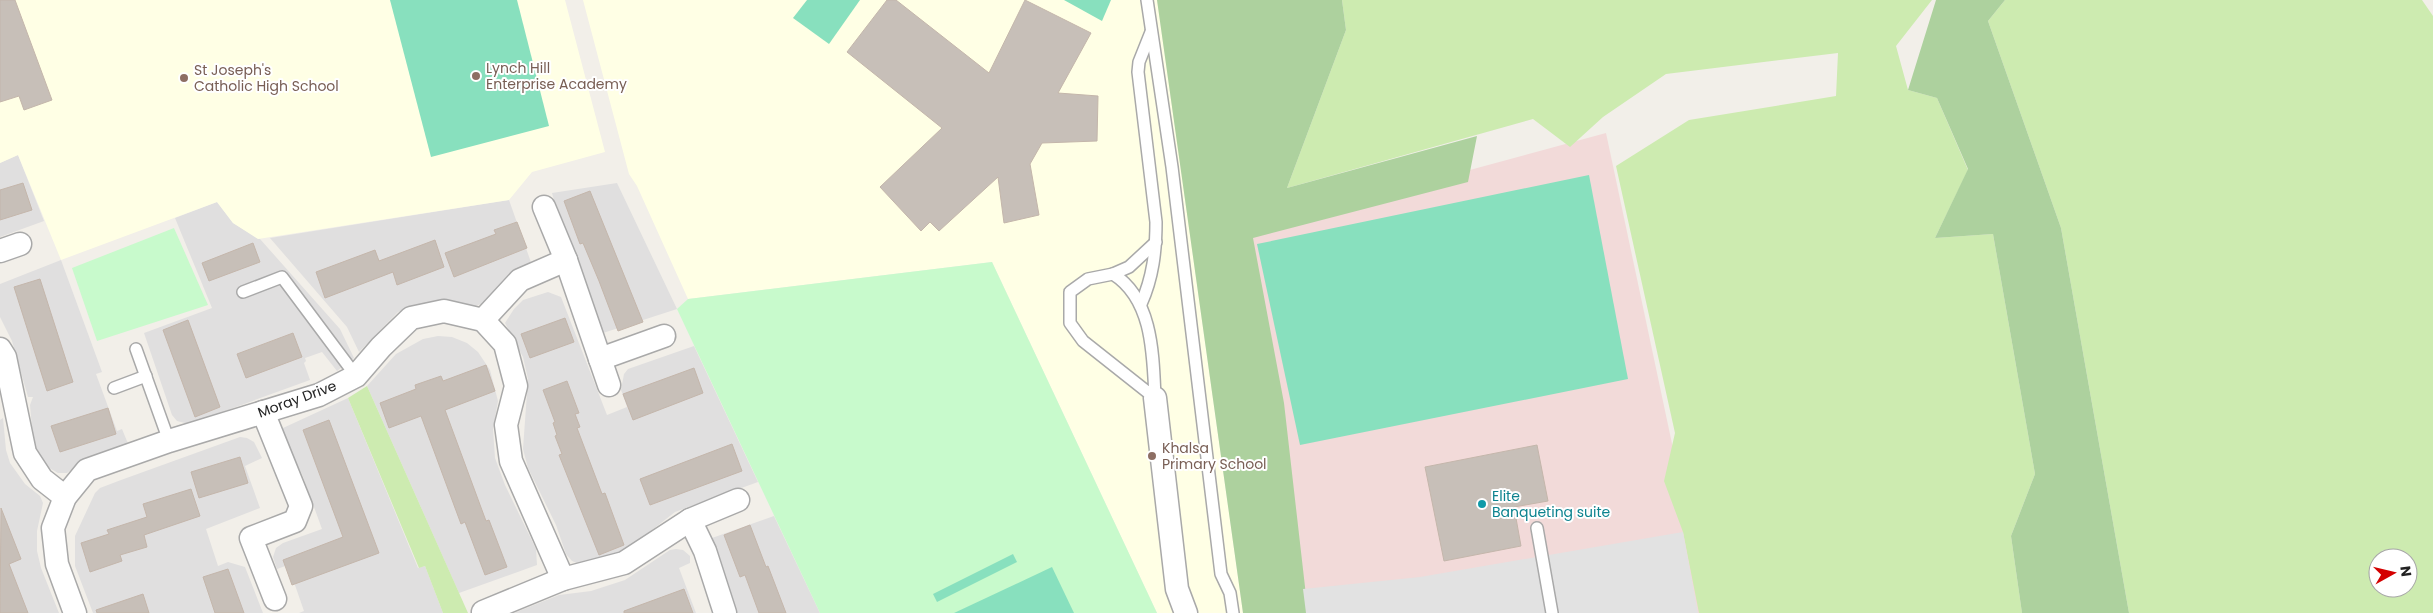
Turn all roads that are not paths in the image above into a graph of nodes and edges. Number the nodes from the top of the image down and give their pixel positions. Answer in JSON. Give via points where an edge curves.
{"nodes":[{"id":1,"x":1147,"y":0,"type":"edge"},
{"id":2,"x":1152,"y":30,"type":"junction"},
{"id":3,"x":544,"y":207,"type":"dead end"},
{"id":4,"x":1156,"y":242,"type":"junction"},
{"id":5,"x":566,"y":260,"type":"junction"},
{"id":6,"x":1113,"y":274,"type":"junction"},
{"id":7,"x":243,"y":292,"type":"dead end"},
{"id":8,"x":1141,"y":304,"type":"junction"},
{"id":9,"x":483,"y":320,"type":"junction"},
{"id":10,"x":664,"y":336,"type":"dead end"},
{"id":11,"x":0,"y":349,"type":"edge"},
{"id":12,"x":136,"y":350,"type":"dead end"},
{"id":13,"x":600,"y":359,"type":"junction"},
{"id":14,"x":146,"y":376,"type":"junction"},
{"id":15,"x":356,"y":376,"type":"junction"},
{"id":16,"x":609,"y":386,"type":"dead end"},
{"id":17,"x":114,"y":388,"type":"dead end"},
{"id":18,"x":1155,"y":398,"type":"junction"},
{"id":19,"x":264,"y":412,"type":"junction"},
{"id":20,"x":170,"y":441,"type":"junction"},
{"id":21,"x":65,"y":497,"type":"junction"},
{"id":22,"x":738,"y":500,"type":"dead end"},
{"id":23,"x":690,"y":520,"type":"junction"},
{"id":24,"x":1537,"y":528,"type":"dead end"},
{"id":25,"x":563,"y":579,"type":"junction"},
{"id":26,"x":275,"y":599,"type":"dead end"},
{"id":27,"x":484,"y":612,"type":"dead end"},
{"id":28,"x":76,"y":613,"type":"edge"},
{"id":29,"x":725,"y":613,"type":"edge"},
{"id":30,"x":1186,"y":613,"type":"edge"},
{"id":31,"x":1233,"y":613,"type":"edge"},
{"id":32,"x":1552,"y":613,"type":"edge"}],
"edges":[{"from":1,"to":2,"type":"lane"},
{"from":2,"to":4,"type":"lane","via":[[1138,72]]},
{"from":2,"to":31,"type":"lane","via":[[1172,167],[1221,574],[1230,592]]},
{"from":3,"to":5,"type":"street"},
{"from":4,"to":6,"type":"lane","via":[[1130,267]]},
{"from":4,"to":8,"type":"lane","via":[[1149,286]]},
{"from":5,"to":9,"type":"street","via":[[520,280]]},
{"from":5,"to":13,"type":"street"},
{"from":6,"to":8,"type":"lane","via":[[1124,281]]},
{"from":6,"to":18,"type":"lane","via":[[1088,279],[1070,292],[1070,322],[1084,341]]},
{"from":7,"to":15,"type":"lane","via":[[282,277]]},
{"from":8,"to":18,"type":"lane","via":[[1152,349]]},
{"from":9,"to":15,"type":"street","name":"Moray Drive","via":[[444,311],[411,318]]},
{"from":9,"to":25,"type":"street","via":[[505,344],[516,386],[506,425],[511,461]]},
{"from":10,"to":13,"type":"street"},
{"from":11,"to":21,"type":"street","via":[[5,357],[24,453],[42,479]]},
{"from":12,"to":14,"type":"lane"},
{"from":13,"to":16,"type":"street"},
{"from":14,"to":17,"type":"lane"},
{"from":14,"to":20,"type":"lane"},
{"from":15,"to":19,"type":"street","name":"Moray Drive","via":[[319,394]]},
{"from":18,"to":30,"type":"street","via":[[1177,589]]},
{"from":19,"to":20,"type":"street","name":"Moray Drive"},
{"from":19,"to":26,"type":"street","via":[[301,506],[295,521],[251,538]]},
{"from":20,"to":21,"type":"street","name":"Moray Drive","via":[[87,470]]},
{"from":21,"to":28,"type":"street","name":"Moray Drive","via":[[53,528],[57,564]]},
{"from":22,"to":23,"type":"street"},
{"from":23,"to":25,"type":"street","via":[[624,563]]},
{"from":23,"to":29,"type":"street","via":[[705,551]]},
{"from":24,"to":32,"type":"lane"},
{"from":25,"to":27,"type":"street"}]}
